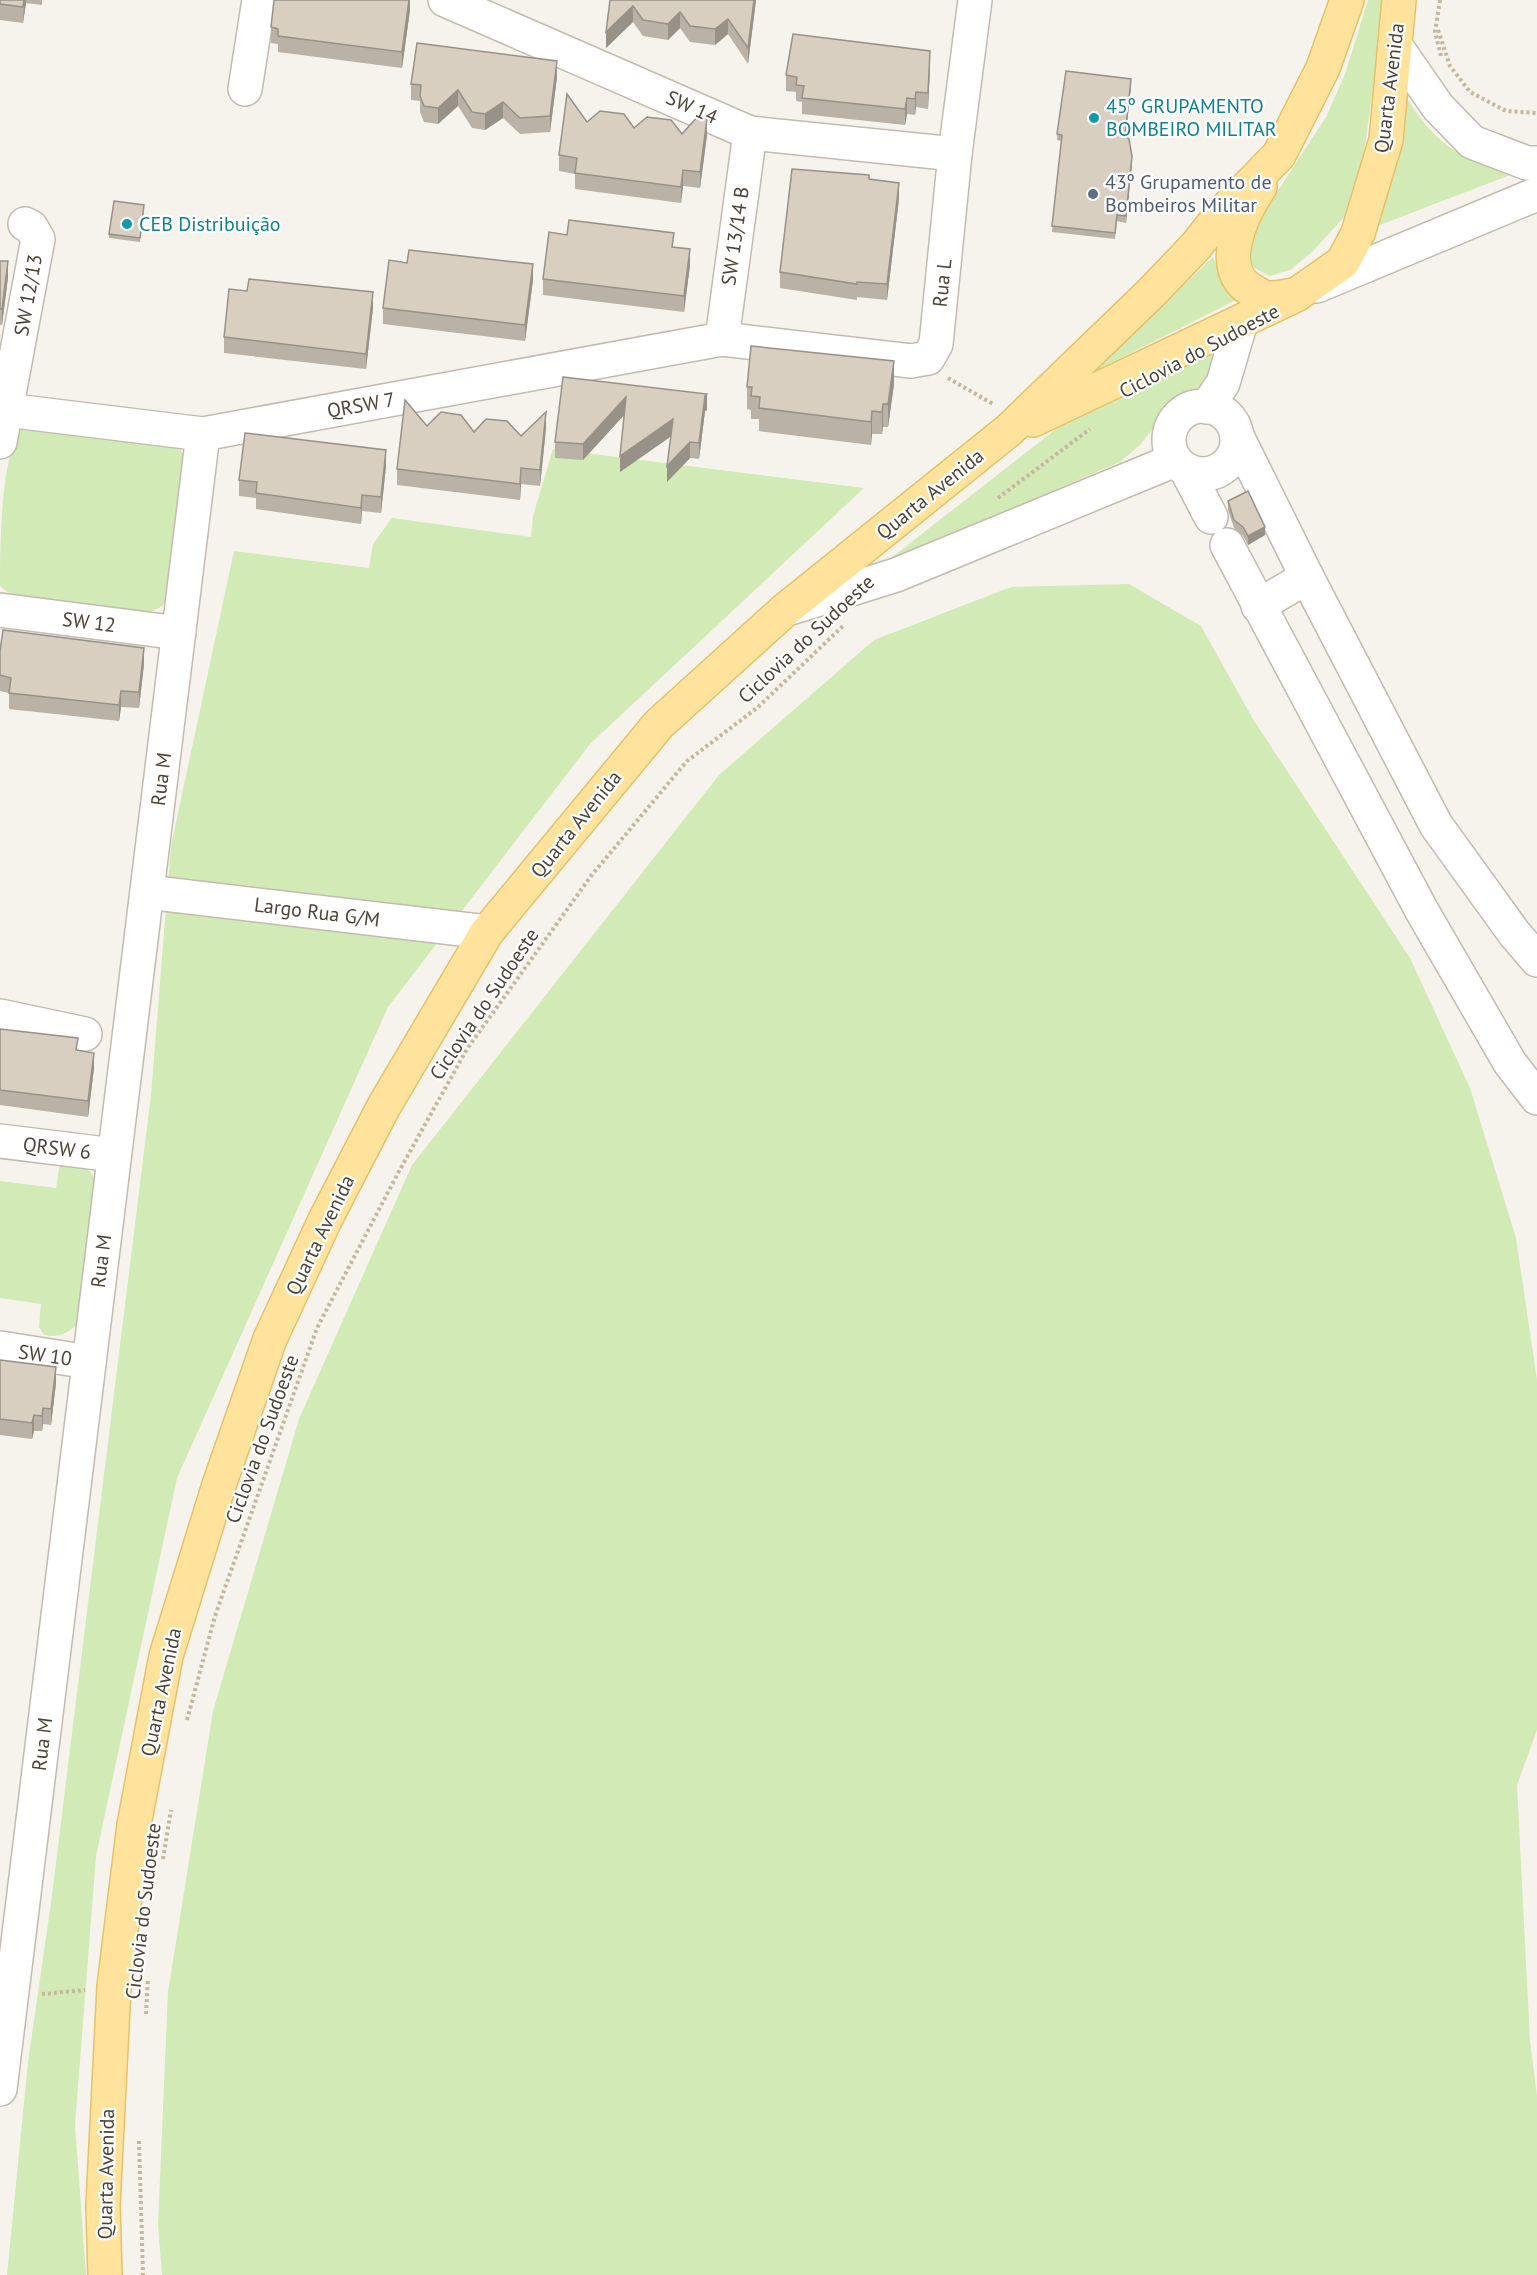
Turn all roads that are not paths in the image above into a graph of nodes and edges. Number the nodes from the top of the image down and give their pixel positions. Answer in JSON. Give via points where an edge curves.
{"nodes":[{"id":1,"x":259,"y":0,"type":"edge"},
{"id":2,"x":445,"y":0,"type":"edge"},
{"id":3,"x":975,"y":0,"type":"edge"},
{"id":4,"x":1347,"y":0,"type":"edge"},
{"id":5,"x":1398,"y":0,"type":"edge"},
{"id":6,"x":1395,"y":45,"type":"junction"},
{"id":7,"x":244,"y":89,"type":"dead end"},
{"id":8,"x":750,"y":133,"type":"junction"},
{"id":9,"x":955,"y":154,"type":"junction"},
{"id":10,"x":1280,"y":155,"type":"junction"},
{"id":11,"x":1537,"y":163,"type":"edge"},
{"id":12,"x":1537,"y":194,"type":"edge"},
{"id":13,"x":25,"y":224,"type":"dead end"},
{"id":14,"x":1296,"y":295,"type":"junction"},
{"id":15,"x":1241,"y":322,"type":"junction"},
{"id":16,"x":722,"y":339,"type":"junction"},
{"id":17,"x":1207,"y":407,"type":"junction"},
{"id":18,"x":3,"y":409,"type":"edge"},
{"id":19,"x":1009,"y":430,"type":"junction"},
{"id":20,"x":203,"y":434,"type":"junction"},
{"id":21,"x":1237,"y":436,"type":"junction"},
{"id":22,"x":0,"y":442,"type":"edge"},
{"id":23,"x":1181,"y":466,"type":"junction"},
{"id":24,"x":1211,"y":517,"type":"dead end"},
{"id":25,"x":1227,"y":545,"type":"dead end"},
{"id":26,"x":1307,"y":577,"type":"junction"},
{"id":27,"x":1258,"y":606,"type":"junction"},
{"id":28,"x":0,"y":610,"type":"edge"},
{"id":29,"x":785,"y":610,"type":"junction"},
{"id":30,"x":179,"y":633,"type":"junction"},
{"id":31,"x":147,"y":892,"type":"junction"},
{"id":32,"x":487,"y":932,"type":"junction"},
{"id":33,"x":1537,"y":960,"type":"edge"},
{"id":34,"x":0,"y":1016,"type":"edge"},
{"id":35,"x":85,"y":1034,"type":"dead end"},
{"id":36,"x":1537,"y":1098,"type":"edge"},
{"id":37,"x":0,"y":1141,"type":"edge"},
{"id":38,"x":114,"y":1155,"type":"junction"},
{"id":39,"x":0,"y":1348,"type":"edge"},
{"id":40,"x":89,"y":1362,"type":"junction"},
{"id":41,"x":13,"y":1874,"type":"edge"},
{"id":42,"x":0,"y":2084,"type":"edge"},
{"id":43,"x":105,"y":2275,"type":"edge"}],
"edges":[{"from":1,"to":7,"type":"street"},
{"from":2,"to":8,"type":"street","name":"SW 14"},
{"from":3,"to":9,"type":"street","name":"Rua L"},
{"from":4,"to":10,"type":"main road","name":"Quarta Avenida","via":[[1323,68]]},
{"from":5,"to":6,"type":"main road","name":"Quarta Avenida"},
{"from":6,"to":11,"type":"street","via":[[1438,107],[1472,142]]},
{"from":6,"to":14,"type":"main road","name":"Quarta Avenida","via":[[1386,140],[1358,232],[1343,262]]},
{"from":8,"to":9,"type":"street","name":"SW 14"},
{"from":8,"to":16,"type":"street","name":"SW 13/14 B"},
{"from":9,"to":16,"type":"street","name":"Rua L","via":[[936,344],[928,358],[911,362]]},
{"from":10,"to":14,"type":"main road","via":[[1250,203],[1232,253],[1241,285],[1268,298]]},
{"from":10,"to":19,"type":"main road","name":"Quarta Avenida","via":[[1151,293]]},
{"from":12,"to":14,"type":"street"},
{"from":13,"to":18,"type":"street","name":"SW 12/13","via":[[32,227],[38,239]]},
{"from":14,"to":15,"type":"main road","name":"Quarta Avenida"},
{"from":15,"to":17,"type":"street","via":[[1223,383]]},
{"from":15,"to":19,"type":"main road","name":"Quarta Avenida"},
{"from":16,"to":20,"type":"street","name":"QRSW 7"},
{"from":17,"to":21,"type":"street","via":[[1227,416]]},
{"from":17,"to":23,"type":"street","via":[[1189,409],[1177,418],[1170,431],[1169,447]]},
{"from":18,"to":20,"type":"street","name":"QRSW 7"},
{"from":18,"to":22,"type":"street","name":"SW 12/13"},
{"from":19,"to":29,"type":"main road","name":"Quarta Avenida"},
{"from":20,"to":30,"type":"street","name":"Rua M"},
{"from":21,"to":23,"type":"street","via":[[1232,459],[1212,474]]},
{"from":21,"to":26,"type":"street"},
{"from":23,"to":24,"type":"street"},
{"from":23,"to":29,"type":"street","via":[[896,575]]},
{"from":25,"to":27,"type":"street"},
{"from":26,"to":27,"type":"street"},
{"from":26,"to":33,"type":"street","via":[[1436,825]]},
{"from":27,"to":36,"type":"street","via":[[1422,911],[1510,1063]]},
{"from":28,"to":30,"type":"street","name":"SW 12"},
{"from":29,"to":32,"type":"main road","name":"Quarta Avenida","via":[[658,724]]},
{"from":30,"to":31,"type":"street","name":"Rua M"},
{"from":31,"to":32,"type":"street","name":"Largo Rua G/M"},
{"from":31,"to":38,"type":"street","name":"Rua M"},
{"from":32,"to":43,"type":"main road","name":"Quarta Avenida","via":[[384,1106],[270,1339],[166,1656],[134,1825],[114,1987],[103,2205]]},
{"from":34,"to":35,"type":"street"},
{"from":37,"to":38,"type":"street","name":"QRSW 6"},
{"from":38,"to":40,"type":"street","name":"Rua M"},
{"from":39,"to":40,"type":"street","name":"SW 10"},
{"from":40,"to":41,"type":"street","name":"Rua M"},
{"from":41,"to":42,"type":"street","name":"Rua M","via":[[12,1996]]}]}
